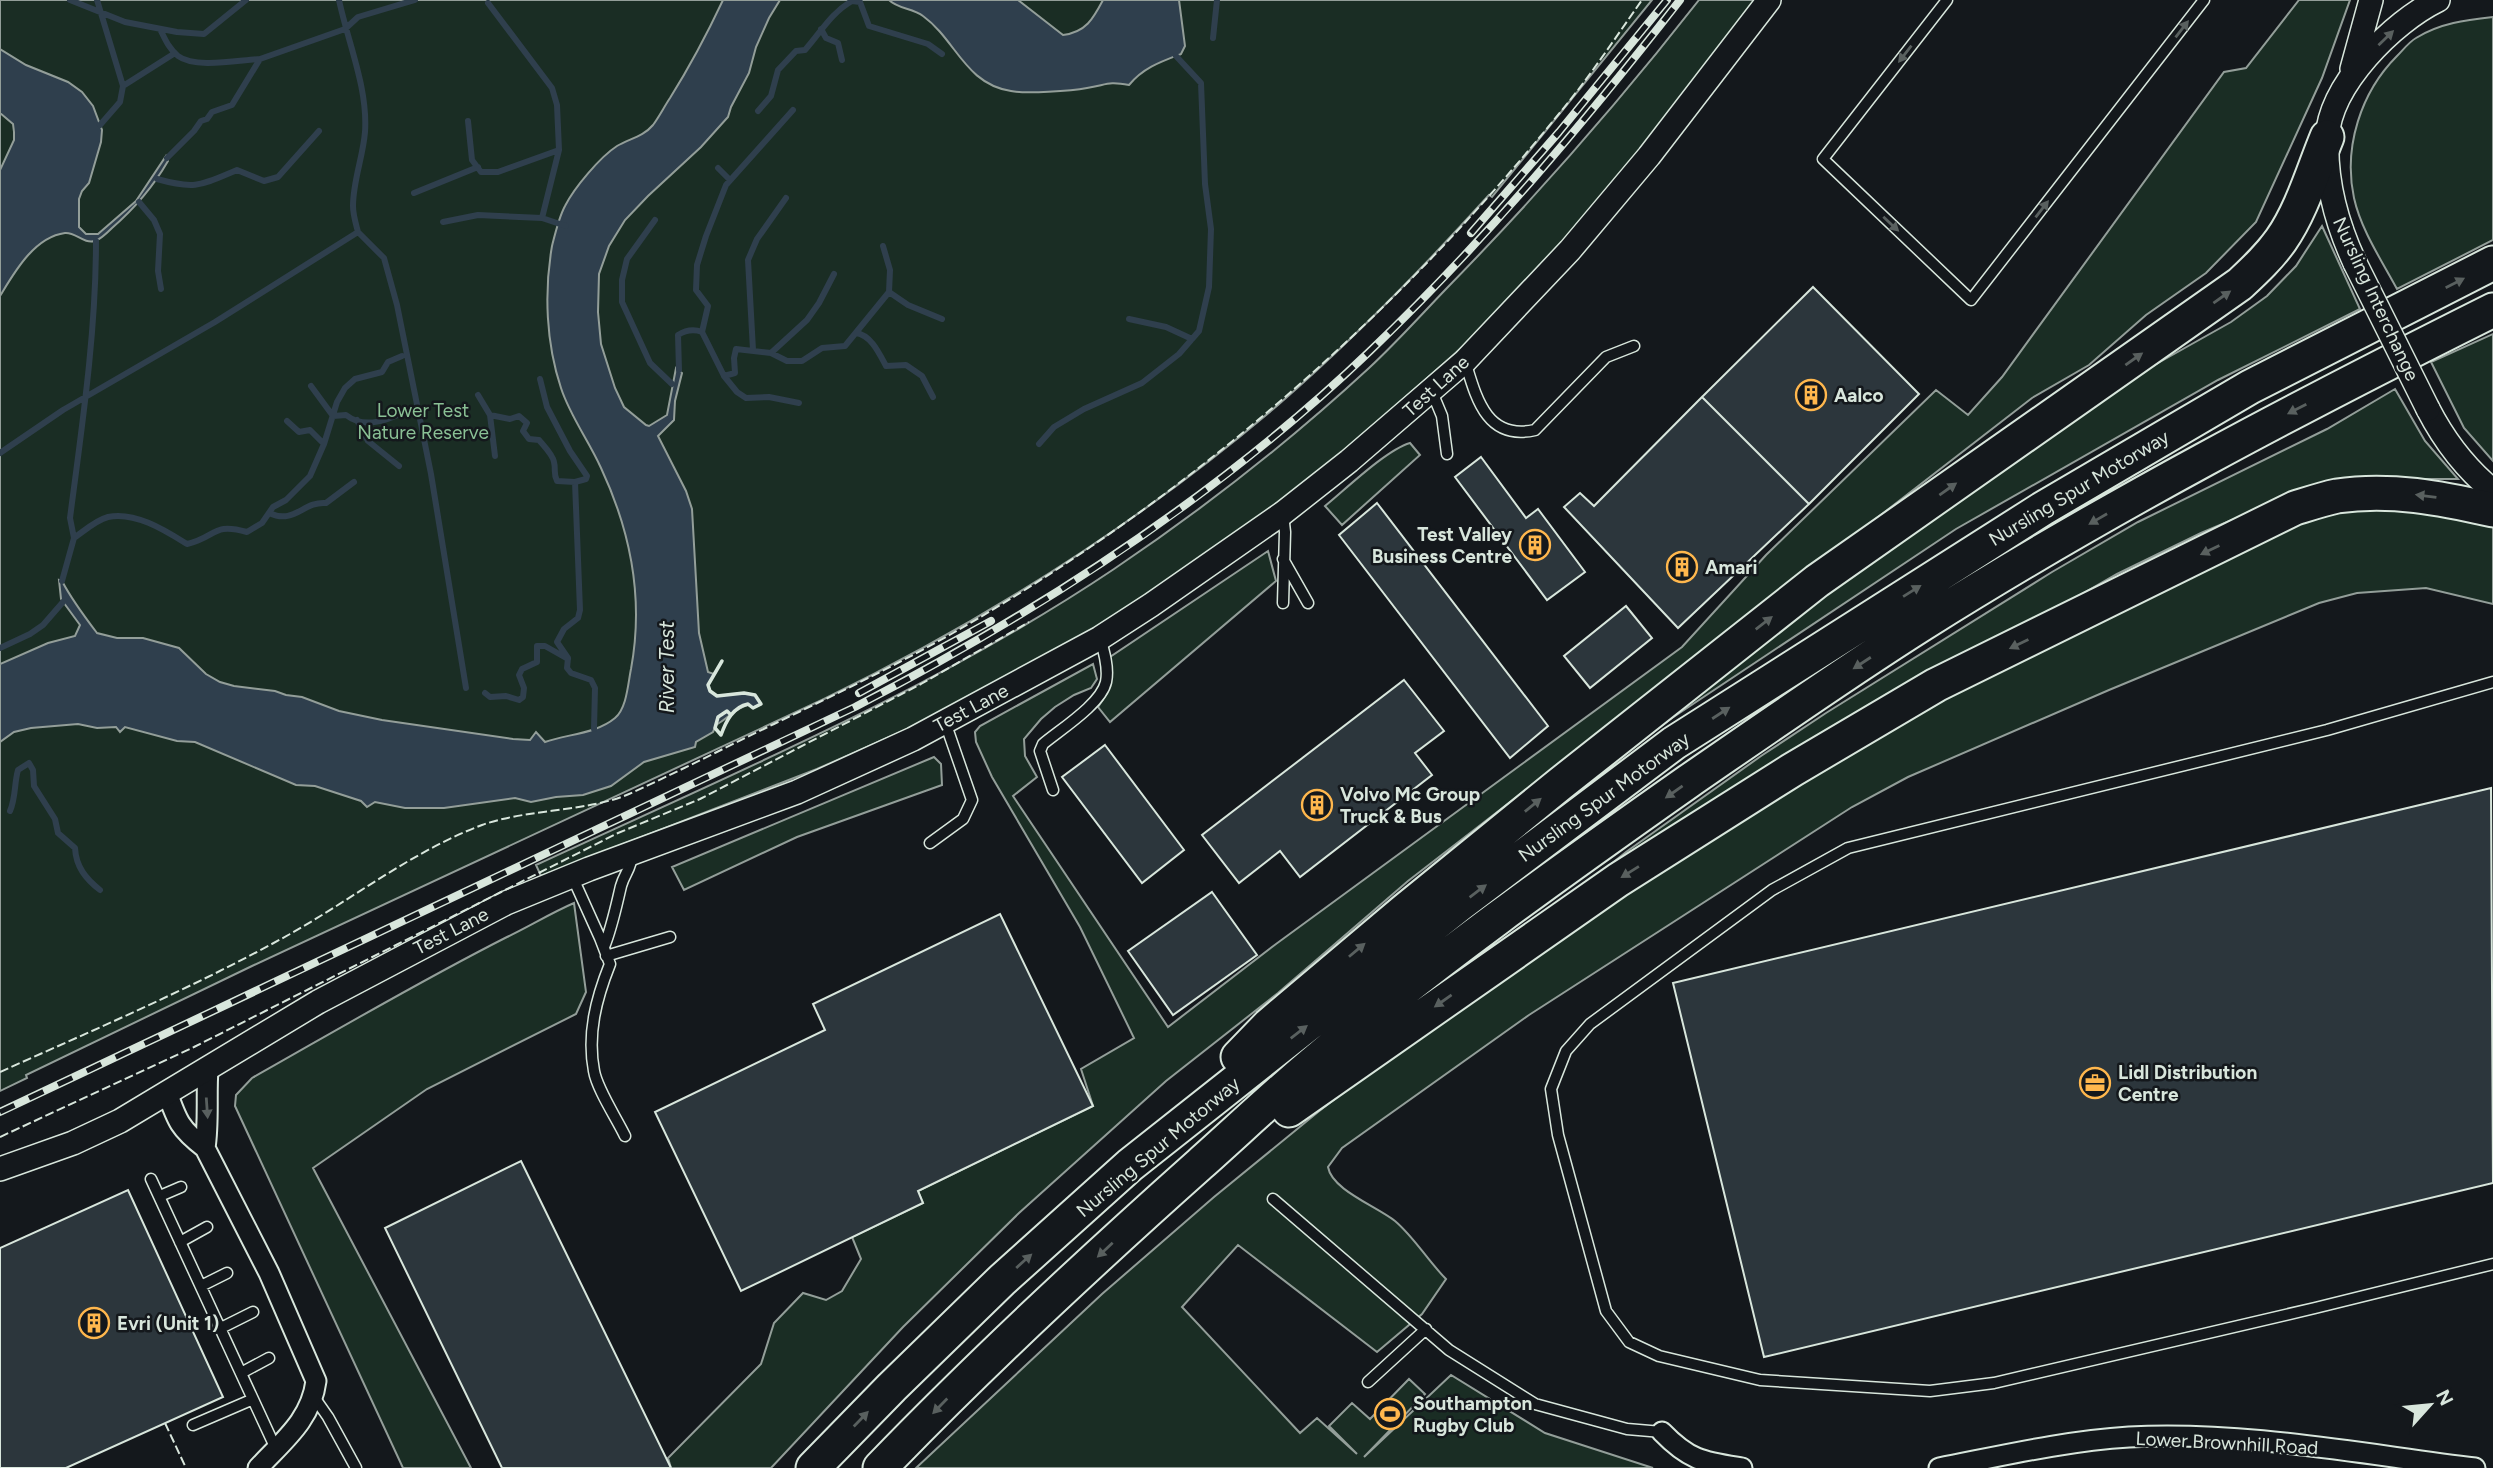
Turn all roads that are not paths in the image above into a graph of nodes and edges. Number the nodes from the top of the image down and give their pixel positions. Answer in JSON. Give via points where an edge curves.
{"nodes":[{"id":1,"x":1769,"y":0,"type":"edge"},
{"id":2,"x":1947,"y":0,"type":"edge"},
{"id":3,"x":2204,"y":0,"type":"edge"},
{"id":4,"x":2371,"y":0,"type":"edge"},
{"id":5,"x":2438,"y":0,"type":"edge"},
{"id":6,"x":2348,"y":82,"type":"junction"},
{"id":7,"x":2327,"y":137,"type":"junction"},
{"id":8,"x":2493,"y":263,"type":"edge"},
{"id":9,"x":2493,"y":310,"type":"edge"},
{"id":10,"x":1634,"y":346,"type":"dead end"},
{"id":11,"x":1465,"y":361,"type":"junction"},
{"id":12,"x":1432,"y":391,"type":"junction"},
{"id":13,"x":1447,"y":454,"type":"dead end"},
{"id":14,"x":2493,"y":491,"type":"edge"},
{"id":15,"x":2493,"y":510,"type":"edge"},
{"id":16,"x":1283,"y":513,"type":"junction"},
{"id":17,"x":1283,"y":559,"type":"junction"},
{"id":18,"x":1283,"y":603,"type":"dead end"},
{"id":19,"x":1308,"y":603,"type":"dead end"},
{"id":20,"x":1100,"y":638,"type":"junction"},
{"id":21,"x":2493,"y":682,"type":"edge"},
{"id":22,"x":945,"y":722,"type":"junction"},
{"id":23,"x":1053,"y":789,"type":"dead end"},
{"id":24,"x":930,"y":843,"type":"dead end"},
{"id":25,"x":632,"y":853,"type":"junction"},
{"id":26,"x":572,"y":876,"type":"junction"},
{"id":27,"x":670,"y":937,"type":"dead end"},
{"id":28,"x":605,"y":951,"type":"junction"},
{"id":29,"x":208,"y":1069,"type":"junction"},
{"id":30,"x":167,"y":1092,"type":"junction"},
{"id":31,"x":625,"y":1136,"type":"dead end"},
{"id":32,"x":205,"y":1148,"type":"junction"},
{"id":33,"x":1130,"y":1165,"type":"junction"},
{"id":34,"x":0,"y":1169,"type":"edge"},
{"id":35,"x":152,"y":1179,"type":"dead end"},
{"id":36,"x":181,"y":1187,"type":"dead end"},
{"id":37,"x":160,"y":1196,"type":"junction"},
{"id":38,"x":1273,"y":1199,"type":"dead end"},
{"id":39,"x":1155,"y":1204,"type":"junction"},
{"id":40,"x":207,"y":1227,"type":"dead end"},
{"id":41,"x":180,"y":1242,"type":"junction"},
{"id":42,"x":2493,"y":1264,"type":"edge"},
{"id":43,"x":227,"y":1273,"type":"dead end"},
{"id":44,"x":201,"y":1286,"type":"junction"},
{"id":45,"x":253,"y":1312,"type":"dead end"},
{"id":46,"x":221,"y":1328,"type":"junction"},
{"id":47,"x":1426,"y":1329,"type":"junction"},
{"id":48,"x":269,"y":1358,"type":"dead end"},
{"id":49,"x":241,"y":1373,"type":"junction"},
{"id":50,"x":1368,"y":1382,"type":"dead end"},
{"id":51,"x":314,"y":1397,"type":"junction"},
{"id":52,"x":251,"y":1400,"type":"junction"},
{"id":53,"x":193,"y":1425,"type":"dead end"},
{"id":54,"x":1662,"y":1432,"type":"joint"},
{"id":55,"x":276,"y":1449,"type":"junction"},
{"id":56,"x":258,"y":1468,"type":"edge"},
{"id":57,"x":356,"y":1468,"type":"edge"},
{"id":58,"x":814,"y":1468,"type":"edge"},
{"id":59,"x":880,"y":1468,"type":"edge"},
{"id":60,"x":1742,"y":1468,"type":"edge"},
{"id":61,"x":1939,"y":1468,"type":"edge"},
{"id":62,"x":2475,"y":1468,"type":"edge"}],
"edges":[{"from":1,"to":11,"type":"street","name":"Test Lane","via":[[1570,250]]},
{"from":2,"to":3,"type":"lane","one_way":true,"via":[[1822,159],[1972,300]]},
{"from":4,"to":6,"type":"street"},
{"from":6,"to":5,"type":"street","name":"Nursling Interchange","one_way":true,"via":[[2397,27]]},
{"from":6,"to":7,"type":"street","name":"Nursling Interchange"},
{"from":7,"to":14,"type":"street","name":"Nursling Interchange","bridge":true,"via":[[2336,216],[2355,263],[2444,439]]},
{"from":33,"to":7,"type":"highway","one_way":true,"via":[[1269,1025],[1560,784],[1817,581],[2240,284],[2287,229]]},
{"from":33,"to":8,"type":"highway","name":"Nursling Spur Motorway","one_way":true,"via":[[1460,904],[1674,743],[2042,509],[2250,387]]},
{"from":9,"to":39,"type":"highway","name":"Nursling Spur Motorway","one_way":true,"via":[[2247,435],[2084,527],[1923,623],[1787,713],[1455,951],[1312,1064]]},
{"from":10,"to":11,"type":"lane","via":[[1606,357],[1535,430],[1520,434],[1488,418],[1477,401]]},
{"from":11,"to":12,"type":"street","name":"Test Lane"},
{"from":12,"to":13,"type":"lane","via":[[1442,416]]},
{"from":12,"to":16,"type":"street","name":"Test Lane"},
{"from":15,"to":39,"type":"highway","one_way":true,"via":[[2428,495],[2381,493],[2335,497],[2295,508],[1936,685],[1618,880]]},
{"from":16,"to":17,"type":"lane"},
{"from":16,"to":20,"type":"street","name":"Test Lane"},
{"from":17,"to":18,"type":"lane"},
{"from":17,"to":19,"type":"lane"},
{"from":20,"to":22,"type":"street","name":"Test Lane"},
{"from":20,"to":23,"type":"lane","via":[[1107,681],[1101,695],[1040,751]]},
{"from":21,"to":42,"type":"lane","via":[[2327,730],[1847,848],[1772,890],[1590,1024],[1566,1051],[1551,1089],[1558,1135],[1606,1311],[1629,1342],[1659,1356],[1760,1380],[1930,1391],[1994,1383]]},
{"from":22,"to":24,"type":"lane","via":[[972,800],[962,819]]},
{"from":22,"to":25,"type":"street","name":"Test Lane","via":[[797,792]]},
{"from":25,"to":26,"type":"street","name":"Test Lane"},
{"from":25,"to":28,"type":"lane","via":[[632,868],[622,881]]},
{"from":26,"to":28,"type":"lane"},
{"from":26,"to":29,"type":"street","name":"Test Lane","via":[[506,903],[421,947]]},
{"from":27,"to":28,"type":"lane"},
{"from":28,"to":31,"type":"lane","via":[[610,964],[591,1032],[594,1073]]},
{"from":29,"to":30,"type":"street","name":"Test Lane"},
{"from":29,"to":32,"type":"street","one_way":true},
{"from":30,"to":32,"type":"street","via":[[178,1123]]},
{"from":30,"to":34,"type":"street","name":"Test Lane","via":[[73,1143]]},
{"from":32,"to":51,"type":"street","via":[[269,1273],[316,1381]]},
{"from":58,"to":33,"type":"highway","name":"Nursling Spur Motorway","one_way":true,"via":[[1002,1280]]},
{"from":35,"to":37,"type":"lane"},
{"from":36,"to":37,"type":"lane"},
{"from":37,"to":41,"type":"lane"},
{"from":38,"to":47,"type":"lane"},
{"from":39,"to":59,"type":"highway","name":"Nursling Spur Motorway","one_way":true,"via":[[967,1378]]},
{"from":40,"to":41,"type":"lane"},
{"from":41,"to":44,"type":"lane"},
{"from":43,"to":44,"type":"lane"},
{"from":44,"to":46,"type":"lane"},
{"from":45,"to":46,"type":"lane"},
{"from":46,"to":49,"type":"lane"},
{"from":47,"to":50,"type":"lane"},
{"from":47,"to":54,"type":"lane","via":[[1449,1350],[1535,1404],[1627,1429]]},
{"from":48,"to":49,"type":"lane"},
{"from":49,"to":52,"type":"lane"},
{"from":51,"to":55,"type":"street","via":[[307,1415]]},
{"from":51,"to":57,"type":"lane"},
{"from":52,"to":53,"type":"lane"},
{"from":52,"to":55,"type":"lane"},
{"from":54,"to":60,"type":"street","via":[[1680,1451],[1701,1461]]},
{"from":55,"to":56,"type":"street"},
{"from":61,"to":62,"type":"street","name":"Lower Brownhill Road","via":[[2057,1445],[2129,1437],[2222,1438]]}]}
